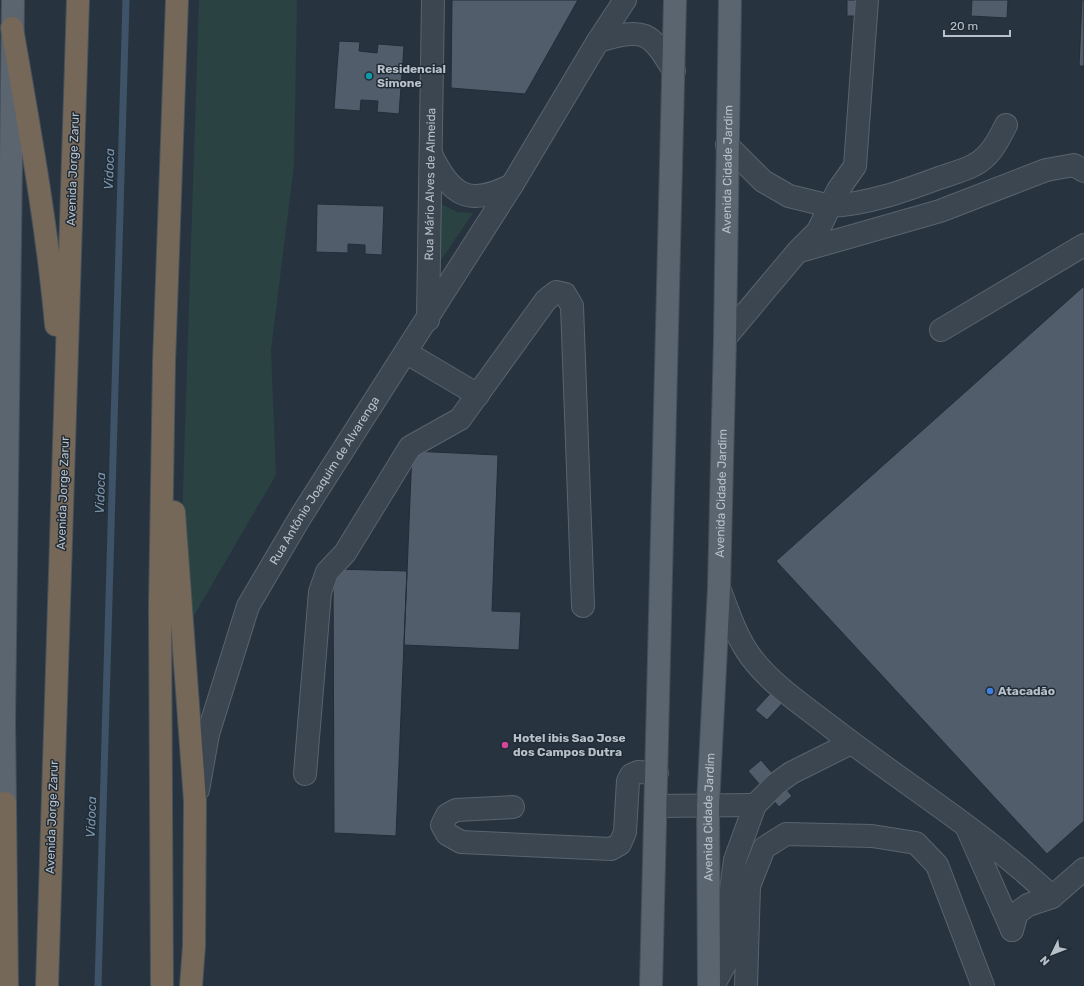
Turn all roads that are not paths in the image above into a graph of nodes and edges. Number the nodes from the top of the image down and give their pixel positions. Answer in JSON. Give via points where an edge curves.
{"nodes":[{"id":1,"x":13,"y":0,"type":"edge"},
{"id":2,"x":78,"y":0,"type":"edge"},
{"id":3,"x":177,"y":0,"type":"edge"},
{"id":4,"x":434,"y":0,"type":"edge"},
{"id":5,"x":625,"y":0,"type":"edge"},
{"id":6,"x":675,"y":0,"type":"edge"},
{"id":7,"x":730,"y":0,"type":"edge"},
{"id":8,"x":867,"y":0,"type":"edge"},
{"id":9,"x":12,"y":28,"type":"junction"},
{"id":10,"x":598,"y":41,"type":"junction"},
{"id":11,"x":674,"y":71,"type":"junction"},
{"id":12,"x":1006,"y":125,"type":"dead end"},
{"id":13,"x":727,"y":145,"type":"junction"},
{"id":14,"x":431,"y":154,"type":"junction"},
{"id":15,"x":1084,"y":171,"type":"edge"},
{"id":16,"x":512,"y":185,"type":"junction"},
{"id":17,"x":830,"y":206,"type":"junction"},
{"id":18,"x":1084,"y":245,"type":"edge"},
{"id":19,"x":798,"y":251,"type":"junction"},
{"id":20,"x":428,"y":320,"type":"junction"},
{"id":21,"x":941,"y":330,"type":"dead end"},
{"id":22,"x":725,"y":338,"type":"junction"},
{"id":23,"x":407,"y":353,"type":"junction"},
{"id":24,"x":164,"y":363,"type":"junction"},
{"id":25,"x":478,"y":395,"type":"junction"},
{"id":26,"x":65,"y":414,"type":"junction"},
{"id":27,"x":719,"y":588,"type":"junction"},
{"id":28,"x":583,"y":606,"type":"dead end"},
{"id":29,"x":851,"y":743,"type":"junction"},
{"id":30,"x":657,"y":773,"type":"junction"},
{"id":31,"x":305,"y":774,"type":"dead end"},
{"id":32,"x":195,"y":801,"type":"junction"},
{"id":33,"x":708,"y":805,"type":"junction"},
{"id":34,"x":755,"y":805,"type":"junction"},
{"id":35,"x":656,"y":806,"type":"junction"},
{"id":36,"x":513,"y":807,"type":"dead end"},
{"id":37,"x":3,"y":811,"type":"edge"},
{"id":38,"x":966,"y":825,"type":"junction"},
{"id":39,"x":1084,"y":869,"type":"edge"},
{"id":40,"x":1052,"y":897,"type":"junction"},
{"id":41,"x":194,"y":946,"type":"junction"},
{"id":42,"x":7,"y":986,"type":"edge"},
{"id":43,"x":47,"y":986,"type":"edge"},
{"id":44,"x":162,"y":986,"type":"edge"},
{"id":45,"x":191,"y":986,"type":"edge"},
{"id":46,"x":202,"y":986,"type":"edge"},
{"id":47,"x":651,"y":986,"type":"edge"},
{"id":48,"x":709,"y":986,"type":"edge"},
{"id":49,"x":713,"y":986,"type":"edge"},
{"id":50,"x":746,"y":986,"type":"edge"},
{"id":51,"x":983,"y":986,"type":"edge"}],
"edges":[{"from":1,"to":9,"type":"main road"},
{"from":2,"to":26,"type":"highway","name":"Avenida Jorge Zarur"},
{"from":3,"to":24,"type":"highway"},
{"from":4,"to":14,"type":"street","name":"Rua Mário Alves de Almeida"},
{"from":5,"to":10,"type":"street","name":"Rua Antônio Joaquim de Alvarenga"},
{"from":6,"to":11,"type":"main road"},
{"from":7,"to":13,"type":"main road","name":"Avenida Cidade Jardim"},
{"from":8,"to":17,"type":"street","via":[[855,166]]},
{"from":9,"to":26,"type":"highway","via":[[51,267]]},
{"from":9,"to":37,"type":"main road"},
{"from":10,"to":11,"type":"street","via":[[638,32],[651,38],[658,45]]},
{"from":10,"to":16,"type":"street","name":"Rua Antônio Joaquim de Alvarenga"},
{"from":11,"to":30,"type":"main road"},
{"from":12,"to":17,"type":"street","via":[[994,148],[974,165],[898,193],[844,206]]},
{"from":13,"to":17,"type":"street","via":[[763,181],[789,196]]},
{"from":13,"to":22,"type":"main road","name":"Avenida Cidade Jardim"},
{"from":14,"to":16,"type":"street","via":[[441,175],[458,192],[473,197],[493,195]]},
{"from":14,"to":20,"type":"street","name":"Rua Mário Alves de Almeida"},
{"from":15,"to":19,"type":"street","via":[[1074,165],[1046,170],[940,211]]},
{"from":16,"to":20,"type":"street","name":"Rua Antônio Joaquim de Alvarenga"},
{"from":17,"to":19,"type":"street","via":[[818,231]]},
{"from":18,"to":21,"type":"street"},
{"from":19,"to":22,"type":"street"},
{"from":20,"to":23,"type":"street","name":"Rua Antônio Joaquim de Alvarenga"},
{"from":22,"to":27,"type":"main road","name":"Avenida Cidade Jardim"},
{"from":23,"to":25,"type":"street"},
{"from":23,"to":32,"type":"street","name":"Rua Antônio Joaquim de Alvarenga","via":[[301,516],[248,606],[208,734]]},
{"from":24,"to":32,"type":"highway"},
{"from":24,"to":44,"type":"highway","via":[[160,608]]},
{"from":25,"to":28,"type":"street","via":[[546,300],[556,292],[565,294],[572,306]]},
{"from":25,"to":31,"type":"street","via":[[460,419],[410,447],[345,553],[327,572],[320,592]]},
{"from":26,"to":43,"type":"highway","name":"Avenida Jorge Zarur"},
{"from":27,"to":29,"type":"street","via":[[736,632],[751,657],[791,696]]},
{"from":27,"to":33,"type":"main road","name":"Avenida Cidade Jardim"},
{"from":29,"to":34,"type":"street","via":[[791,773]]},
{"from":29,"to":38,"type":"street"},
{"from":30,"to":35,"type":"main road"},
{"from":30,"to":36,"type":"street","via":[[638,772],[631,775],[628,781],[625,832],[620,844],[610,849],[461,842],[447,834],[442,825],[447,815],[456,810]]},
{"from":32,"to":41,"type":"highway"},
{"from":33,"to":34,"type":"street"},
{"from":33,"to":35,"type":"street"},
{"from":33,"to":48,"type":"main road","name":"Avenida Cidade Jardim"},
{"from":34,"to":49,"type":"street","via":[[735,860],[728,913],[731,942],[728,959]]},
{"from":35,"to":47,"type":"main road"},
{"from":37,"to":42,"type":"highway"},
{"from":38,"to":40,"type":"street"},
{"from":38,"to":40,"type":"street","via":[[1012,930],[1017,913],[1028,905]]},
{"from":39,"to":40,"type":"street"},
{"from":41,"to":45,"type":"highway"},
{"from":41,"to":46,"type":"main road"},
{"from":50,"to":51,"type":"street","via":[[749,886],[764,848],[786,834],[872,836],[916,842],[937,865]]}]}
